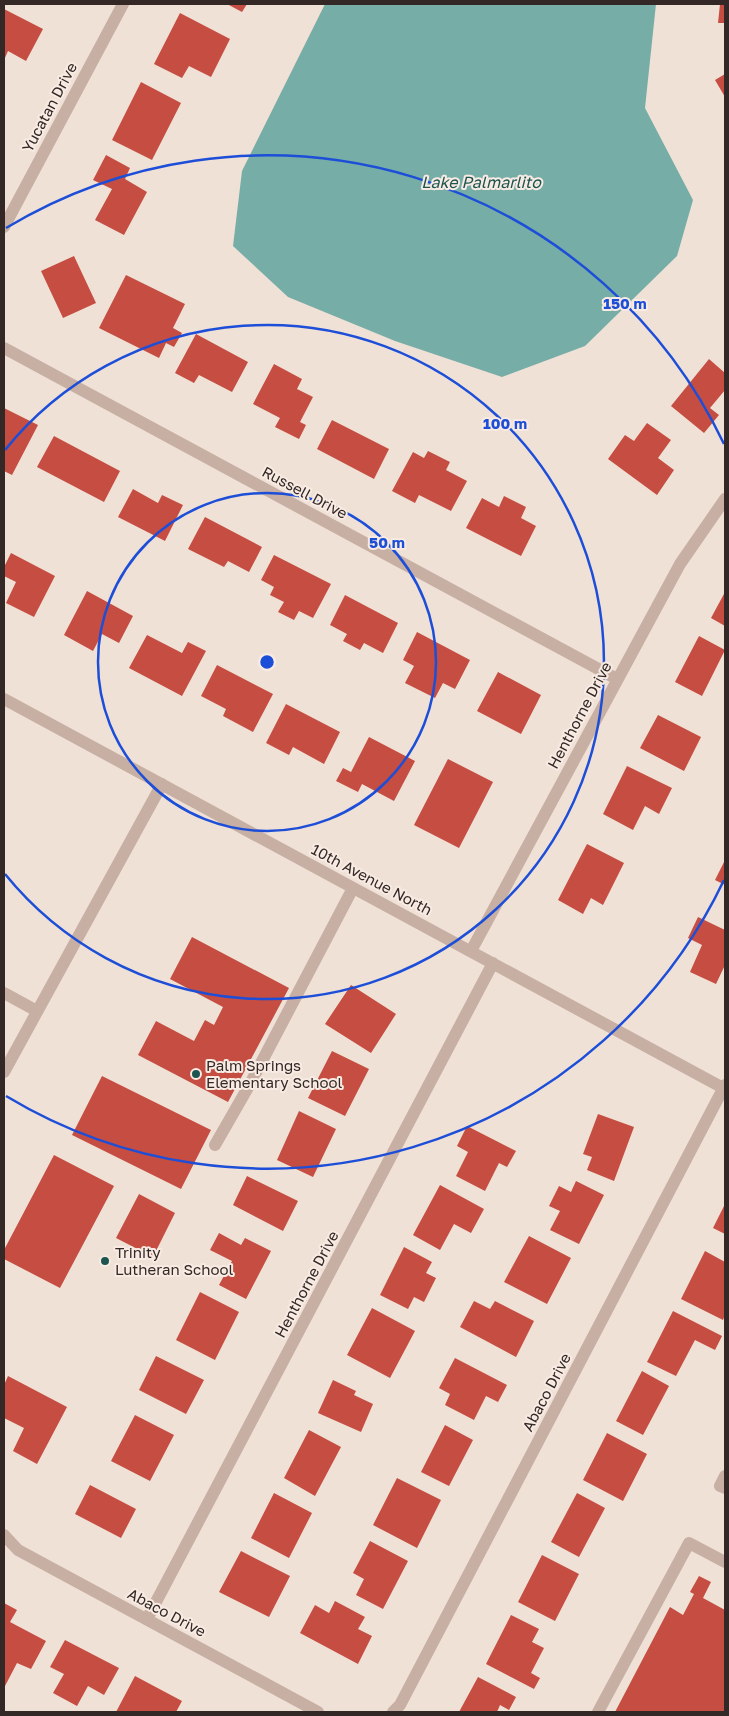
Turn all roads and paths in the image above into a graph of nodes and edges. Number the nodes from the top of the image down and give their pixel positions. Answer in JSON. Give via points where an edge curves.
{"nodes":[{"id":1,"x":123,"y":4,"type":"edge"},
{"id":2,"x":4,"y":227,"type":"edge"},
{"id":3,"x":4,"y":348,"type":"edge"},
{"id":4,"x":725,"y":499,"type":"edge"},
{"id":5,"x":617,"y":679,"type":"junction"},
{"id":6,"x":4,"y":699,"type":"edge"},
{"id":7,"x":162,"y":784,"type":"junction"},
{"id":8,"x":354,"y":888,"type":"junction"},
{"id":9,"x":470,"y":951,"type":"junction"},
{"id":10,"x":493,"y":963,"type":"junction"},
{"id":11,"x":4,"y":993,"type":"edge"},
{"id":12,"x":37,"y":1011,"type":"junction"},
{"id":13,"x":4,"y":1072,"type":"edge"},
{"id":14,"x":725,"y":1087,"type":"edge"},
{"id":15,"x":215,"y":1145,"type":"dead end"},
{"id":16,"x":725,"y":1476,"type":"edge"},
{"id":17,"x":725,"y":1488,"type":"edge"},
{"id":18,"x":4,"y":1535,"type":"edge"},
{"id":19,"x":725,"y":1562,"type":"edge"},
{"id":20,"x":147,"y":1619,"type":"junction"},
{"id":21,"x":318,"y":1712,"type":"edge"},
{"id":22,"x":393,"y":1712,"type":"edge"},
{"id":23,"x":598,"y":1712,"type":"edge"}],
"edges":[{"from":1,"to":2,"type":"street","name":"Yucatan Drive"},
{"from":3,"to":5,"type":"street","name":"Russell Drive"},
{"from":4,"to":5,"type":"street","name":"Henthorne Drive","via":[[680,564]]},
{"from":5,"to":9,"type":"street","name":"Henthorne Drive"},
{"from":6,"to":7,"type":"street","name":"10th Avenue North"},
{"from":7,"to":8,"type":"street","name":"10th Avenue North"},
{"from":7,"to":12,"type":"street"},
{"from":8,"to":9,"type":"street","name":"10th Avenue North"},
{"from":8,"to":15,"type":"street"},
{"from":9,"to":10,"type":"street","name":"10th Avenue North"},
{"from":10,"to":14,"type":"street","name":"10th Avenue North"},
{"from":10,"to":20,"type":"street","name":"Henthorne Drive"},
{"from":11,"to":12,"type":"street"},
{"from":12,"to":13,"type":"street"},
{"from":14,"to":22,"type":"street","name":"Abaco Drive","via":[[400,1705]]},
{"from":16,"to":17,"type":"street","via":[[720,1486]]},
{"from":18,"to":20,"type":"street","name":"Abaco Drive","via":[[18,1550]]},
{"from":19,"to":23,"type":"street","via":[[688,1543]]},
{"from":20,"to":21,"type":"street","name":"Abaco Drive"}]}
